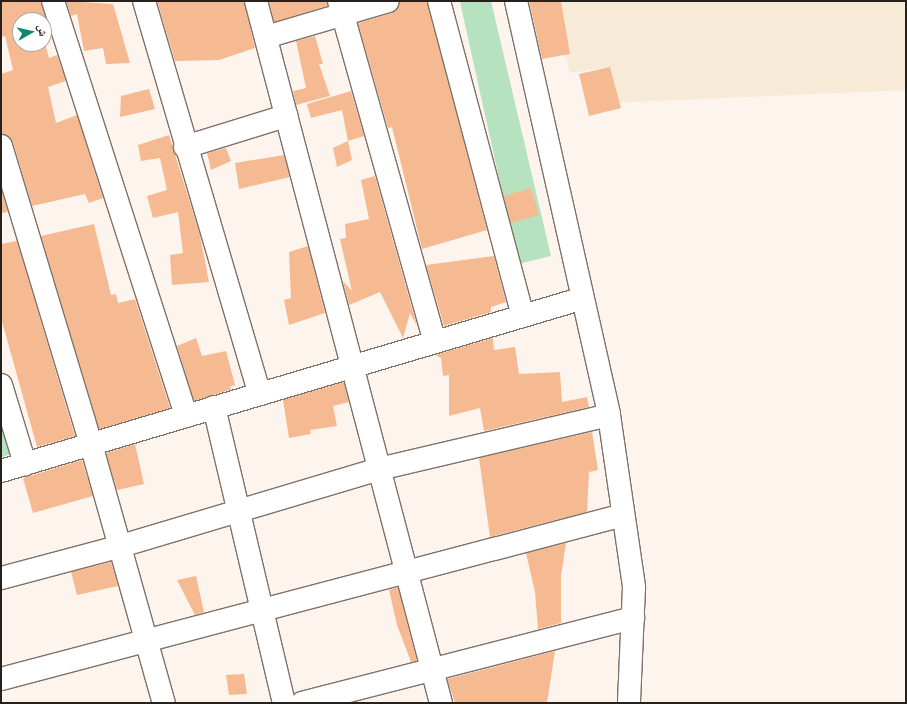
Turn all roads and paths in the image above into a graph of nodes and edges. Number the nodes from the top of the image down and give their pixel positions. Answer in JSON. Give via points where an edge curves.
{"nodes":[{"id":1,"x":53,"y":1,"type":"edge"},
{"id":2,"x":144,"y":1,"type":"edge"},
{"id":3,"x":256,"y":1,"type":"edge"},
{"id":4,"x":388,"y":1,"type":"edge"},
{"id":5,"x":439,"y":1,"type":"edge"},
{"id":6,"x":516,"y":1,"type":"edge"},
{"id":7,"x":341,"y":7,"type":"edge"},
{"id":8,"x":266,"y":37,"type":"junction"},
{"id":9,"x":286,"y":116,"type":"junction"},
{"id":10,"x":1,"y":146,"type":"edge"},
{"id":11,"x":186,"y":147,"type":"junction"},
{"id":12,"x":580,"y":299,"type":"junction"},
{"id":13,"x":523,"y":316,"type":"junction"},
{"id":14,"x":435,"y":342,"type":"junction"},
{"id":15,"x":352,"y":367,"type":"junction"},
{"id":16,"x":1,"y":385,"type":"edge"},
{"id":17,"x":260,"y":394,"type":"junction"},
{"id":18,"x":214,"y":407,"type":"junction"},
{"id":19,"x":609,"y":415,"type":"junction"},
{"id":20,"x":186,"y":416,"type":"junction"},
{"id":21,"x":91,"y":444,"type":"junction"},
{"id":22,"x":25,"y":464,"type":"junction"},
{"id":23,"x":378,"y":469,"type":"junction"},
{"id":24,"x":1,"y":471,"type":"edge"},
{"id":25,"x":239,"y":510,"type":"junction"},
{"id":26,"x":623,"y":515,"type":"junction"},
{"id":27,"x":121,"y":546,"type":"junction"},
{"id":28,"x":406,"y":572,"type":"junction"},
{"id":29,"x":1,"y":578,"type":"edge"},
{"id":30,"x":261,"y":608,"type":"junction"},
{"id":31,"x":633,"y":618,"type":"junction"},
{"id":32,"x":147,"y":641,"type":"junction"},
{"id":33,"x":432,"y":668,"type":"junction"},
{"id":34,"x":1,"y":678,"type":"edge"},
{"id":35,"x":164,"y":703,"type":"edge"},
{"id":36,"x":284,"y":703,"type":"edge"},
{"id":37,"x":302,"y":703,"type":"edge"},
{"id":38,"x":441,"y":703,"type":"edge"},
{"id":39,"x":629,"y":703,"type":"edge"}],
"edges":[{"from":1,"to":20,"type":"street"},
{"from":2,"to":11,"type":"street"},
{"from":3,"to":8,"type":"street"},
{"from":4,"to":7,"type":"street"},
{"from":5,"to":13,"type":"street"},
{"from":6,"to":12,"type":"street"},
{"from":7,"to":8,"type":"street"},
{"from":7,"to":14,"type":"street"},
{"from":8,"to":9,"type":"street"},
{"from":9,"to":11,"type":"street"},
{"from":9,"to":15,"type":"street"},
{"from":10,"to":21,"type":"street"},
{"from":11,"to":17,"type":"street"},
{"from":12,"to":13,"type":"street"},
{"from":12,"to":19,"type":"street"},
{"from":13,"to":14,"type":"street"},
{"from":14,"to":15,"type":"street"},
{"from":15,"to":17,"type":"street"},
{"from":15,"to":23,"type":"street"},
{"from":16,"to":22,"type":"street"},
{"from":17,"to":18,"type":"street"},
{"from":18,"to":20,"type":"street"},
{"from":18,"to":25,"type":"street"},
{"from":19,"to":23,"type":"street"},
{"from":19,"to":26,"type":"street"},
{"from":20,"to":21,"type":"street"},
{"from":21,"to":22,"type":"street"},
{"from":21,"to":27,"type":"street"},
{"from":22,"to":24,"type":"street"},
{"from":23,"to":25,"type":"street"},
{"from":23,"to":28,"type":"street"},
{"from":25,"to":27,"type":"street"},
{"from":25,"to":30,"type":"street"},
{"from":26,"to":28,"type":"street"},
{"from":26,"to":31,"type":"street","via":[[634,587]]},
{"from":27,"to":29,"type":"street"},
{"from":27,"to":32,"type":"street"},
{"from":28,"to":30,"type":"street"},
{"from":28,"to":33,"type":"street"},
{"from":30,"to":32,"type":"street"},
{"from":30,"to":36,"type":"street"},
{"from":31,"to":33,"type":"street"},
{"from":31,"to":39,"type":"street"},
{"from":32,"to":34,"type":"street"},
{"from":32,"to":35,"type":"street"},
{"from":33,"to":37,"type":"street"},
{"from":33,"to":38,"type":"street"}]}
